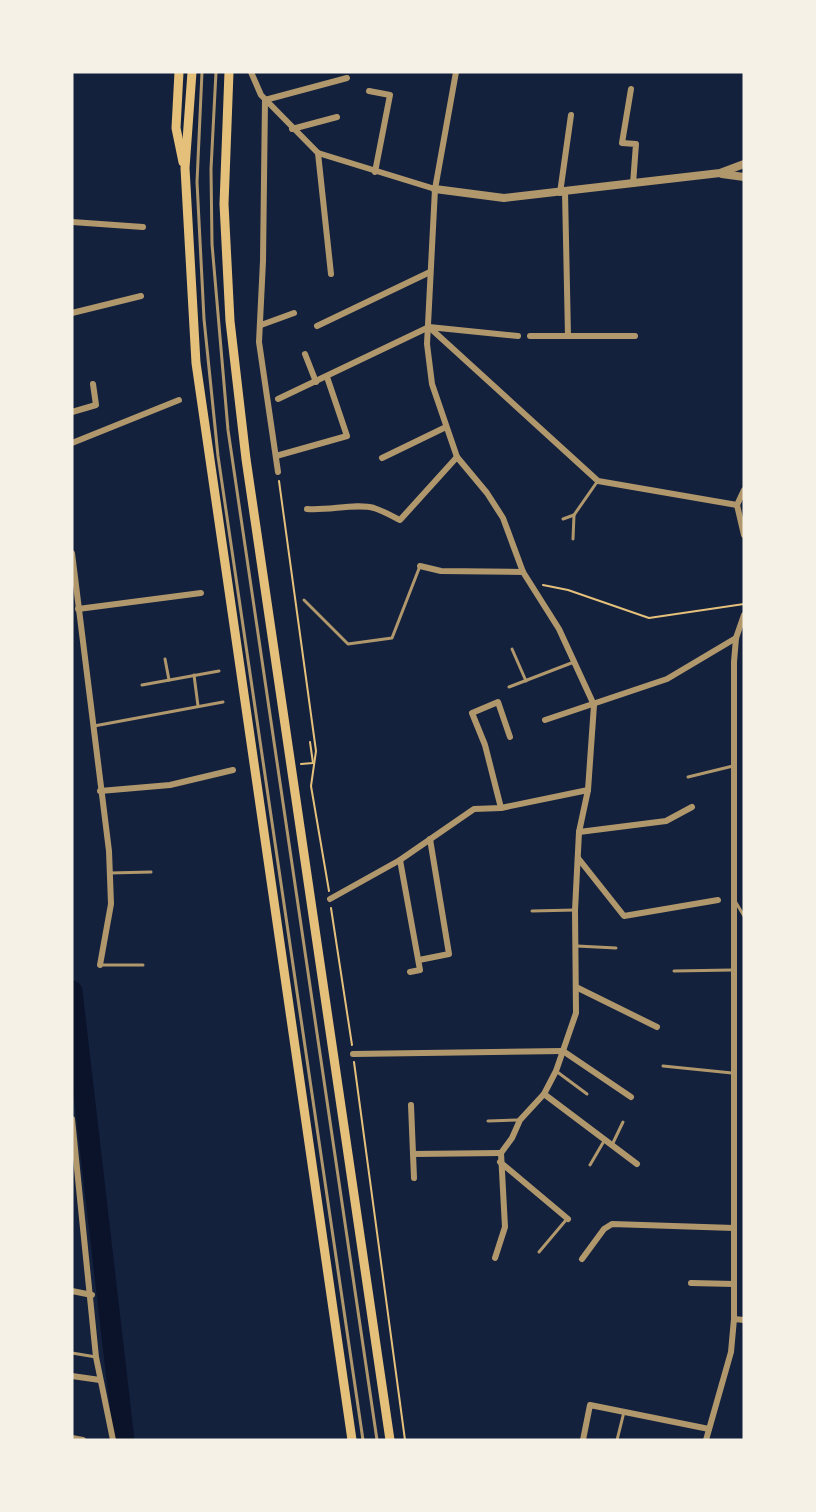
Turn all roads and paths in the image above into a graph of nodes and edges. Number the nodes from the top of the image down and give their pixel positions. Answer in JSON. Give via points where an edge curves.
{"nodes":[{"id":1,"x":179,"y":72,"type":"edge"},
{"id":2,"x":192,"y":72,"type":"edge"},
{"id":3,"x":202,"y":72,"type":"edge"},
{"id":4,"x":216,"y":72,"type":"edge"},
{"id":5,"x":229,"y":72,"type":"edge"},
{"id":6,"x":251,"y":72,"type":"edge"},
{"id":7,"x":456,"y":72,"type":"edge"},
{"id":8,"x":347,"y":78,"type":"dead end"},
{"id":9,"x":631,"y":89,"type":"dead end"},
{"id":10,"x":369,"y":91,"type":"dead end"},
{"id":11,"x":265,"y":100,"type":"junction"},
{"id":12,"x":571,"y":115,"type":"dead end"},
{"id":13,"x":337,"y":117,"type":"dead end"},
{"id":14,"x":292,"y":129,"type":"junction"},
{"id":15,"x":318,"y":153,"type":"junction"},
{"id":16,"x":744,"y":164,"type":"edge"},
{"id":17,"x":185,"y":168,"type":"junction"},
{"id":18,"x":375,"y":172,"type":"junction"},
{"id":19,"x":720,"y":173,"type":"junction"},
{"id":20,"x":744,"y":177,"type":"edge"},
{"id":21,"x":633,"y":184,"type":"junction"},
{"id":22,"x":435,"y":189,"type":"junction"},
{"id":23,"x":563,"y":193,"type":"junction"},
{"id":24,"x":72,"y":222,"type":"edge"},
{"id":25,"x":143,"y":227,"type":"dead end"},
{"id":26,"x":430,"y":272,"type":"junction"},
{"id":27,"x":331,"y":274,"type":"dead end"},
{"id":28,"x":141,"y":296,"type":"dead end"},
{"id":29,"x":294,"y":312,"type":"dead end"},
{"id":30,"x":72,"y":313,"type":"edge"},
{"id":31,"x":261,"y":325,"type":"junction"},
{"id":32,"x":317,"y":326,"type":"dead end"},
{"id":33,"x":429,"y":327,"type":"junction"},
{"id":34,"x":518,"y":336,"type":"dead end"},
{"id":35,"x":530,"y":336,"type":"dead end"},
{"id":36,"x":568,"y":336,"type":"junction"},
{"id":37,"x":635,"y":336,"type":"dead end"},
{"id":38,"x":305,"y":354,"type":"dead end"},
{"id":39,"x":327,"y":377,"type":"junction"},
{"id":40,"x":316,"y":382,"type":"junction"},
{"id":41,"x":93,"y":384,"type":"dead end"},
{"id":42,"x":278,"y":399,"type":"dead end"},
{"id":43,"x":179,"y":400,"type":"dead end"},
{"id":44,"x":72,"y":412,"type":"edge"},
{"id":45,"x":446,"y":427,"type":"junction"},
{"id":46,"x":72,"y":443,"type":"edge"},
{"id":47,"x":276,"y":456,"type":"junction"},
{"id":48,"x":457,"y":457,"type":"junction"},
{"id":49,"x":382,"y":458,"type":"dead end"},
{"id":50,"x":278,"y":472,"type":"joint"},
{"id":51,"x":598,"y":481,"type":"junction"},
{"id":52,"x":744,"y":490,"type":"edge"},
{"id":53,"x":737,"y":505,"type":"junction"},
{"id":54,"x":307,"y":509,"type":"dead end"},
{"id":55,"x":574,"y":515,"type":"junction"},
{"id":56,"x":563,"y":519,"type":"dead end"},
{"id":57,"x":744,"y":535,"type":"edge"},
{"id":58,"x":573,"y":539,"type":"dead end"},
{"id":59,"x":72,"y":553,"type":"edge"},
{"id":60,"x":420,"y":566,"type":"joint"},
{"id":61,"x":523,"y":572,"type":"junction"},
{"id":62,"x":531,"y":583,"type":"junction"},
{"id":63,"x":201,"y":593,"type":"dead end"},
{"id":64,"x":304,"y":600,"type":"dead end"},
{"id":65,"x":744,"y":604,"type":"edge"},
{"id":66,"x":78,"y":609,"type":"junction"},
{"id":67,"x":744,"y":615,"type":"edge"},
{"id":68,"x":736,"y":638,"type":"junction"},
{"id":69,"x":512,"y":649,"type":"dead end"},
{"id":70,"x":165,"y":659,"type":"dead end"},
{"id":71,"x":576,"y":661,"type":"junction"},
{"id":72,"x":219,"y":671,"type":"dead end"},
{"id":73,"x":194,"y":675,"type":"junction"},
{"id":74,"x":169,"y":680,"type":"junction"},
{"id":75,"x":526,"y":681,"type":"junction"},
{"id":76,"x":142,"y":685,"type":"dead end"},
{"id":77,"x":508,"y":687,"type":"dead end"},
{"id":78,"x":223,"y":702,"type":"dead end"},
{"id":79,"x":594,"y":705,"type":"junction"},
{"id":80,"x":198,"y":707,"type":"junction"},
{"id":81,"x":545,"y":720,"type":"dead end"},
{"id":82,"x":94,"y":726,"type":"junction"},
{"id":83,"x":510,"y":737,"type":"dead end"},
{"id":84,"x":316,"y":751,"type":"junction"},
{"id":85,"x":313,"y":763,"type":"dead end"},
{"id":86,"x":734,"y":765,"type":"junction"},
{"id":87,"x":233,"y":770,"type":"dead end"},
{"id":88,"x":688,"y":777,"type":"dead end"},
{"id":89,"x":588,"y":790,"type":"junction"},
{"id":90,"x":99,"y":791,"type":"junction"},
{"id":91,"x":692,"y":807,"type":"dead end"},
{"id":92,"x":501,"y":808,"type":"junction"},
{"id":93,"x":579,"y":832,"type":"junction"},
{"id":94,"x":430,"y":838,"type":"junction"},
{"id":95,"x":578,"y":857,"type":"junction"},
{"id":96,"x":399,"y":860,"type":"junction"},
{"id":97,"x":151,"y":872,"type":"dead end"},
{"id":98,"x":110,"y":873,"type":"junction"},
{"id":99,"x":330,"y":899,"type":"junction"},
{"id":100,"x":718,"y":900,"type":"dead end"},
{"id":101,"x":734,"y":900,"type":"junction"},
{"id":102,"x":575,"y":910,"type":"junction"},
{"id":103,"x":532,"y":911,"type":"dead end"},
{"id":104,"x":744,"y":916,"type":"edge"},
{"id":105,"x":575,"y":946,"type":"junction"},
{"id":106,"x":616,"y":948,"type":"dead end"},
{"id":107,"x":419,"y":960,"type":"junction"},
{"id":108,"x":100,"y":965,"type":"joint"},
{"id":109,"x":143,"y":965,"type":"dead end"},
{"id":110,"x":734,"y":970,"type":"junction"},
{"id":111,"x":674,"y":971,"type":"dead end"},
{"id":112,"x":410,"y":972,"type":"dead end"},
{"id":113,"x":576,"y":987,"type":"junction"},
{"id":114,"x":657,"y":1027,"type":"dead end"},
{"id":115,"x":563,"y":1051,"type":"junction"},
{"id":116,"x":353,"y":1054,"type":"junction"},
{"id":117,"x":663,"y":1066,"type":"dead end"},
{"id":118,"x":556,"y":1071,"type":"junction"},
{"id":119,"x":734,"y":1074,"type":"junction"},
{"id":120,"x":544,"y":1094,"type":"junction"},
{"id":121,"x":587,"y":1094,"type":"dead end"},
{"id":122,"x":632,"y":1097,"type":"dead end"},
{"id":123,"x":411,"y":1105,"type":"dead end"},
{"id":124,"x":72,"y":1119,"type":"edge"},
{"id":125,"x":520,"y":1120,"type":"junction"},
{"id":126,"x":488,"y":1121,"type":"dead end"},
{"id":127,"x":623,"y":1122,"type":"dead end"},
{"id":128,"x":605,"y":1140,"type":"junction"},
{"id":129,"x":612,"y":1145,"type":"junction"},
{"id":130,"x":501,"y":1153,"type":"junction"},
{"id":131,"x":413,"y":1154,"type":"junction"},
{"id":132,"x":500,"y":1161,"type":"junction"},
{"id":133,"x":637,"y":1164,"type":"dead end"},
{"id":134,"x":590,"y":1165,"type":"dead end"},
{"id":135,"x":414,"y":1178,"type":"dead end"},
{"id":136,"x":568,"y":1218,"type":"joint"},
{"id":137,"x":734,"y":1228,"type":"junction"},
{"id":138,"x":539,"y":1252,"type":"dead end"},
{"id":139,"x":495,"y":1258,"type":"dead end"},
{"id":140,"x":582,"y":1259,"type":"dead end"},
{"id":141,"x":691,"y":1283,"type":"dead end"},
{"id":142,"x":734,"y":1284,"type":"junction"},
{"id":143,"x":72,"y":1291,"type":"edge"},
{"id":144,"x":92,"y":1295,"type":"junction"},
{"id":145,"x":741,"y":1318,"type":"edge"},
{"id":146,"x":72,"y":1353,"type":"edge"},
{"id":147,"x":96,"y":1358,"type":"junction"},
{"id":148,"x":72,"y":1376,"type":"edge"},
{"id":149,"x":100,"y":1380,"type":"junction"},
{"id":150,"x":624,"y":1412,"type":"junction"},
{"id":151,"x":709,"y":1429,"type":"junction"},
{"id":152,"x":72,"y":1438,"type":"edge"},
{"id":153,"x":83,"y":1440,"type":"edge"},
{"id":154,"x":113,"y":1440,"type":"edge"},
{"id":155,"x":352,"y":1440,"type":"edge"},
{"id":156,"x":363,"y":1440,"type":"edge"},
{"id":157,"x":377,"y":1440,"type":"edge"},
{"id":158,"x":390,"y":1440,"type":"edge"},
{"id":159,"x":405,"y":1440,"type":"edge"},
{"id":160,"x":583,"y":1440,"type":"edge"},
{"id":161,"x":618,"y":1440,"type":"edge"},
{"id":162,"x":706,"y":1440,"type":"edge"}],
"edges":[{"from":1,"to":17,"type":"highway","via":[[176,128]]},
{"from":2,"to":17,"type":"highway"},
{"from":3,"to":156,"type":"lane","via":[[197,182],[204,320],[218,456]]},
{"from":4,"to":157,"type":"lane","via":[[212,244],[228,430]]},
{"from":5,"to":158,"type":"highway","via":[[224,204],[230,321],[244,447]]},
{"from":6,"to":11,"type":"street"},
{"from":7,"to":22,"type":"street"},
{"from":8,"to":11,"type":"street"},
{"from":9,"to":21,"type":"street","via":[[622,143],[636,144]]},
{"from":10,"to":18,"type":"street","via":[[390,95]]},
{"from":11,"to":14,"type":"street"},
{"from":11,"to":31,"type":"street"},
{"from":12,"to":23,"type":"street"},
{"from":13,"to":14,"type":"street"},
{"from":14,"to":15,"type":"street"},
{"from":15,"to":18,"type":"street"},
{"from":15,"to":27,"type":"street"},
{"from":16,"to":19,"type":"street"},
{"from":17,"to":155,"type":"highway","via":[[196,363]]},
{"from":18,"to":22,"type":"street"},
{"from":19,"to":20,"type":"street"},
{"from":19,"to":21,"type":"street"},
{"from":21,"to":23,"type":"street"},
{"from":22,"to":23,"type":"street","via":[[504,198]]},
{"from":22,"to":26,"type":"street"},
{"from":23,"to":36,"type":"street"},
{"from":24,"to":25,"type":"street"},
{"from":26,"to":32,"type":"street"},
{"from":26,"to":33,"type":"street"},
{"from":28,"to":30,"type":"street"},
{"from":29,"to":31,"type":"street"},
{"from":31,"to":47,"type":"street","via":[[259,342]]},
{"from":33,"to":34,"type":"street"},
{"from":33,"to":39,"type":"street"},
{"from":33,"to":45,"type":"street","via":[[432,384]]},
{"from":33,"to":51,"type":"street"},
{"from":35,"to":36,"type":"street"},
{"from":36,"to":37,"type":"street"},
{"from":38,"to":40,"type":"street"},
{"from":39,"to":40,"type":"street"},
{"from":39,"to":47,"type":"street","via":[[347,436]]},
{"from":40,"to":42,"type":"street"},
{"from":41,"to":44,"type":"street","via":[[96,405]]},
{"from":43,"to":46,"type":"street"},
{"from":45,"to":48,"type":"street"},
{"from":45,"to":49,"type":"street"},
{"from":47,"to":50,"type":"street"},
{"from":48,"to":54,"type":"street","via":[[400,520],[365,507]]},
{"from":48,"to":61,"type":"street","via":[[503,518]]},
{"from":50,"to":84,"type":"path"},
{"from":51,"to":53,"type":"street"},
{"from":51,"to":55,"type":"lane"},
{"from":52,"to":53,"type":"street"},
{"from":53,"to":57,"type":"street"},
{"from":55,"to":56,"type":"lane"},
{"from":55,"to":58,"type":"lane"},
{"from":59,"to":66,"type":"street"},
{"from":60,"to":61,"type":"street","via":[[441,571]]},
{"from":60,"to":64,"type":"lane","via":[[392,638],[348,644]]},
{"from":61,"to":62,"type":"street"},
{"from":62,"to":65,"type":"path","via":[[568,590],[649,618]]},
{"from":62,"to":71,"type":"street"},
{"from":63,"to":66,"type":"street"},
{"from":66,"to":82,"type":"street"},
{"from":67,"to":68,"type":"street"},
{"from":68,"to":79,"type":"street","via":[[667,679]]},
{"from":68,"to":86,"type":"street"},
{"from":69,"to":75,"type":"lane"},
{"from":70,"to":74,"type":"lane"},
{"from":71,"to":75,"type":"lane"},
{"from":71,"to":79,"type":"street"},
{"from":72,"to":73,"type":"lane"},
{"from":73,"to":74,"type":"lane"},
{"from":73,"to":80,"type":"lane"},
{"from":74,"to":76,"type":"lane"},
{"from":75,"to":77,"type":"lane"},
{"from":78,"to":80,"type":"lane"},
{"from":79,"to":81,"type":"street"},
{"from":79,"to":89,"type":"street"},
{"from":80,"to":82,"type":"lane"},
{"from":82,"to":90,"type":"street"},
{"from":83,"to":92,"type":"street","via":[[498,702],[472,713],[485,745]]},
{"from":84,"to":85,"type":"path","via":[[310,742]]},
{"from":84,"to":99,"type":"path","via":[[311,786]]},
{"from":86,"to":88,"type":"lane"},
{"from":86,"to":101,"type":"street"},
{"from":87,"to":90,"type":"street","via":[[170,785]]},
{"from":89,"to":92,"type":"street"},
{"from":89,"to":93,"type":"street"},
{"from":90,"to":98,"type":"street"},
{"from":91,"to":93,"type":"street","via":[[666,821]]},
{"from":92,"to":94,"type":"street","via":[[474,809]]},
{"from":93,"to":95,"type":"street"},
{"from":94,"to":96,"type":"street"},
{"from":94,"to":107,"type":"street","via":[[449,954]]},
{"from":95,"to":100,"type":"street","via":[[624,916]]},
{"from":95,"to":102,"type":"street"},
{"from":96,"to":99,"type":"street"},
{"from":96,"to":107,"type":"street"},
{"from":97,"to":98,"type":"lane"},
{"from":98,"to":108,"type":"street","via":[[111,904]]},
{"from":99,"to":116,"type":"path"},
{"from":101,"to":104,"type":"lane"},
{"from":101,"to":110,"type":"street"},
{"from":102,"to":103,"type":"lane"},
{"from":102,"to":105,"type":"street"},
{"from":105,"to":106,"type":"lane"},
{"from":105,"to":113,"type":"street"},
{"from":107,"to":112,"type":"street","via":[[420,970]]},
{"from":108,"to":109,"type":"lane"},
{"from":110,"to":111,"type":"lane"},
{"from":110,"to":119,"type":"street"},
{"from":113,"to":114,"type":"street"},
{"from":113,"to":115,"type":"street","via":[[576,1013]]},
{"from":115,"to":116,"type":"street"},
{"from":115,"to":118,"type":"street"},
{"from":115,"to":122,"type":"street"},
{"from":116,"to":159,"type":"path"},
{"from":117,"to":119,"type":"lane"},
{"from":118,"to":120,"type":"street"},
{"from":118,"to":121,"type":"lane"},
{"from":119,"to":137,"type":"street"},
{"from":120,"to":125,"type":"street"},
{"from":120,"to":128,"type":"street"},
{"from":123,"to":131,"type":"street"},
{"from":124,"to":144,"type":"street"},
{"from":125,"to":126,"type":"lane"},
{"from":125,"to":130,"type":"street"},
{"from":127,"to":129,"type":"lane"},
{"from":128,"to":129,"type":"street"},
{"from":128,"to":134,"type":"lane"},
{"from":129,"to":133,"type":"street"},
{"from":130,"to":131,"type":"street"},
{"from":130,"to":132,"type":"street"},
{"from":131,"to":135,"type":"street"},
{"from":132,"to":136,"type":"street"},
{"from":132,"to":139,"type":"street","via":[[505,1227]]},
{"from":136,"to":138,"type":"lane"},
{"from":137,"to":140,"type":"street","via":[[612,1224]]},
{"from":137,"to":142,"type":"street"},
{"from":141,"to":142,"type":"street"},
{"from":142,"to":145,"type":"street"},
{"from":143,"to":144,"type":"street"},
{"from":144,"to":147,"type":"street"},
{"from":145,"to":151,"type":"street"},
{"from":146,"to":147,"type":"lane"},
{"from":147,"to":149,"type":"street"},
{"from":148,"to":149,"type":"street"},
{"from":149,"to":154,"type":"street"},
{"from":150,"to":151,"type":"street"},
{"from":150,"to":160,"type":"street","via":[[591,1405]]},
{"from":150,"to":161,"type":"lane"},
{"from":151,"to":162,"type":"street"},
{"from":152,"to":153,"type":"street"}]}
